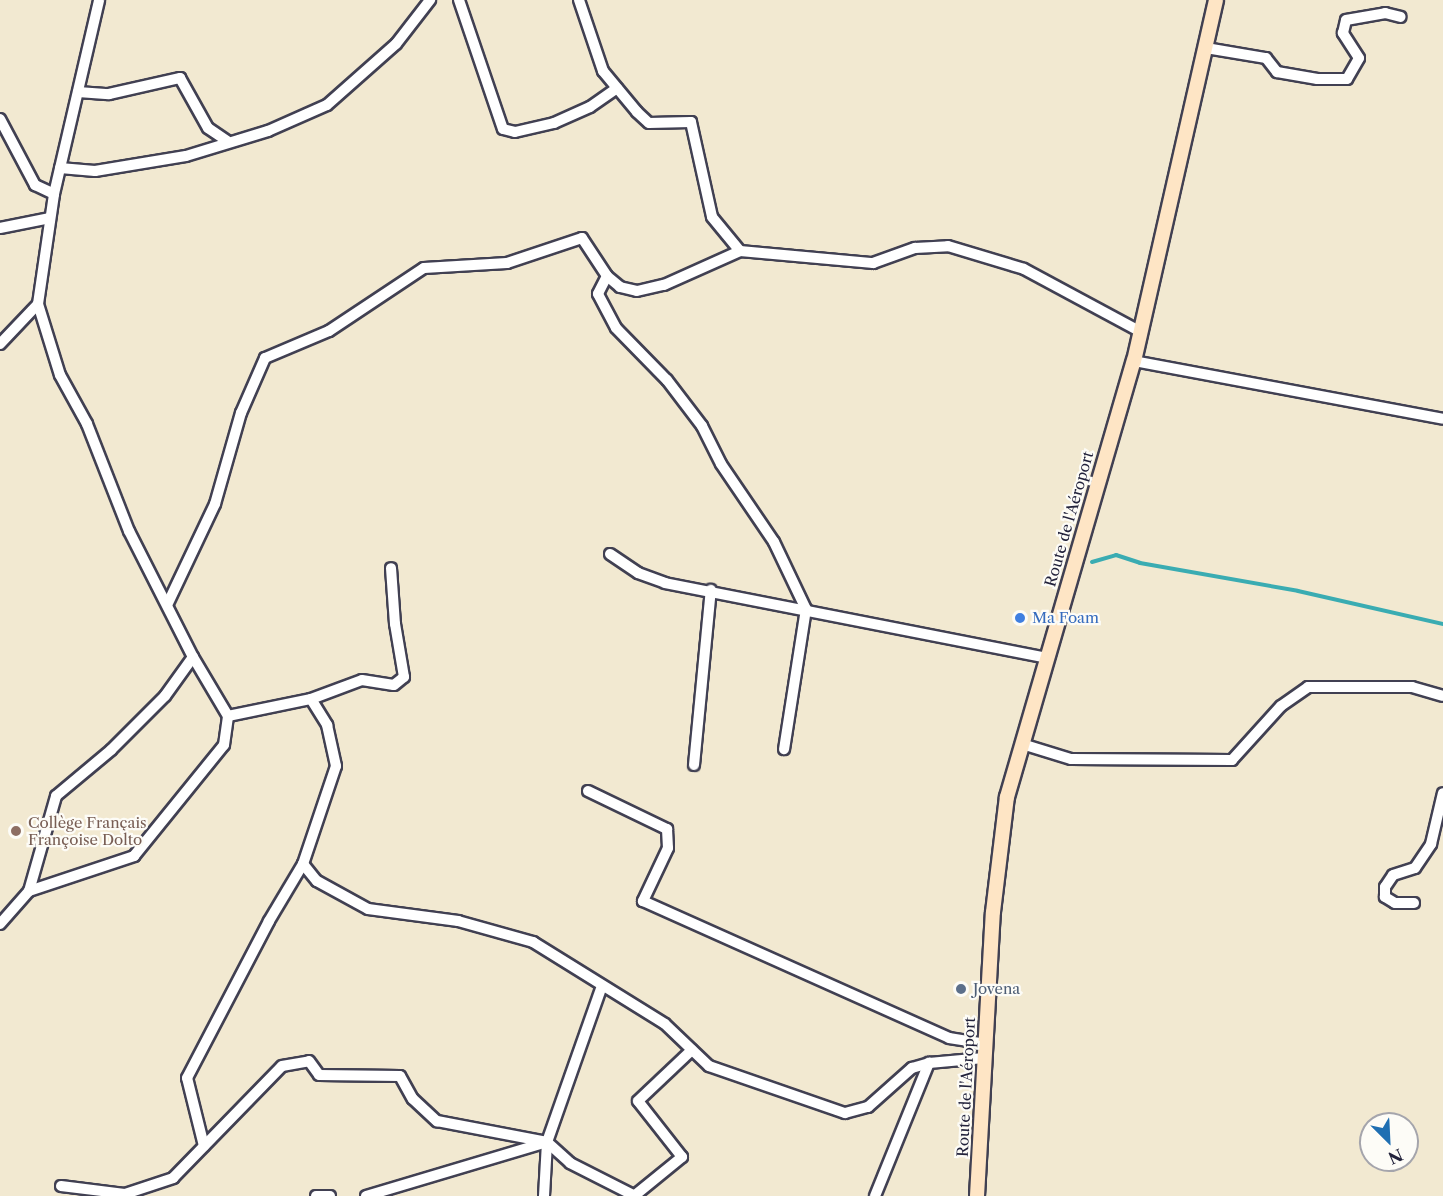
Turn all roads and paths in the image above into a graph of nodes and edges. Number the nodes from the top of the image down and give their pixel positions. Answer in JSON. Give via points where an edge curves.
{"nodes":[{"id":1,"x":99,"y":0,"type":"edge"},
{"id":2,"x":430,"y":0,"type":"edge"},
{"id":3,"x":459,"y":0,"type":"edge"},
{"id":4,"x":579,"y":0,"type":"edge"},
{"id":5,"x":1216,"y":0,"type":"edge"},
{"id":6,"x":1401,"y":17,"type":"dead end"},
{"id":7,"x":1206,"y":48,"type":"junction"},
{"id":8,"x":617,"y":88,"type":"junction"},
{"id":9,"x":78,"y":92,"type":"junction"},
{"id":10,"x":0,"y":119,"type":"edge"},
{"id":11,"x":227,"y":141,"type":"junction"},
{"id":12,"x":60,"y":168,"type":"junction"},
{"id":13,"x":54,"y":195,"type":"junction"},
{"id":14,"x":50,"y":218,"type":"junction"},
{"id":15,"x":0,"y":228,"type":"edge"},
{"id":16,"x":740,"y":251,"type":"junction"},
{"id":17,"x":606,"y":276,"type":"junction"},
{"id":18,"x":38,"y":304,"type":"junction"},
{"id":19,"x":1141,"y":332,"type":"junction"},
{"id":20,"x":0,"y":344,"type":"edge"},
{"id":21,"x":1134,"y":361,"type":"junction"},
{"id":22,"x":1443,"y":419,"type":"edge"},
{"id":23,"x":610,"y":554,"type":"dead end"},
{"id":24,"x":391,"y":568,"type":"dead end"},
{"id":25,"x":711,"y":590,"type":"junction"},
{"id":26,"x":168,"y":603,"type":"junction"},
{"id":27,"x":806,"y":609,"type":"junction"},
{"id":28,"x":193,"y":657,"type":"junction"},
{"id":29,"x":1046,"y":658,"type":"junction"},
{"id":30,"x":1443,"y":696,"type":"edge"},
{"id":31,"x":311,"y":699,"type":"junction"},
{"id":32,"x":228,"y":716,"type":"junction"},
{"id":33,"x":1022,"y":744,"type":"junction"},
{"id":34,"x":784,"y":749,"type":"dead end"},
{"id":35,"x":694,"y":765,"type":"dead end"},
{"id":36,"x":588,"y":791,"type":"dead end"},
{"id":37,"x":1443,"y":793,"type":"edge"},
{"id":38,"x":303,"y":864,"type":"junction"},
{"id":39,"x":29,"y":891,"type":"junction"},
{"id":40,"x":1414,"y":903,"type":"dead end"},
{"id":41,"x":0,"y":924,"type":"edge"},
{"id":42,"x":602,"y":986,"type":"junction"},
{"id":43,"x":693,"y":1050,"type":"junction"},
{"id":44,"x":985,"y":1051,"type":"junction"},
{"id":45,"x":929,"y":1063,"type":"junction"},
{"id":46,"x":547,"y":1142,"type":"junction"},
{"id":47,"x":204,"y":1146,"type":"junction"},
{"id":48,"x":61,"y":1186,"type":"dead end"},
{"id":49,"x":316,"y":1196,"type":"edge"},
{"id":50,"x":330,"y":1196,"type":"edge"},
{"id":51,"x":366,"y":1196,"type":"edge"},
{"id":52,"x":544,"y":1196,"type":"edge"},
{"id":53,"x":634,"y":1196,"type":"edge"},
{"id":54,"x":875,"y":1196,"type":"edge"},
{"id":55,"x":977,"y":1196,"type":"edge"}],
"edges":[{"from":1,"to":9,"type":"street"},
{"from":2,"to":11,"type":"street","via":[[396,44],[327,105],[268,131]]},
{"from":3,"to":8,"type":"street","via":[[503,129],[515,132],[554,123],[590,107]]},
{"from":4,"to":8,"type":"street","via":[[603,71]]},
{"from":5,"to":7,"type":"main road","name":"Route de l'Aéroport"},
{"from":6,"to":7,"type":"street","via":[[1385,13],[1346,20],[1343,33],[1359,58],[1347,79],[1277,72],[1266,58]]},
{"from":7,"to":19,"type":"main road","name":"Route de l'Aéroport"},
{"from":8,"to":16,"type":"street","via":[[649,123],[691,122],[712,216]]},
{"from":9,"to":11,"type":"street","via":[[109,94],[180,78],[208,129]]},
{"from":9,"to":12,"type":"street"},
{"from":10,"to":13,"type":"street","via":[[35,185]]},
{"from":11,"to":12,"type":"street","via":[[143,166],[95,171]]},
{"from":12,"to":13,"type":"street"},
{"from":13,"to":14,"type":"street"},
{"from":14,"to":15,"type":"street"},
{"from":14,"to":18,"type":"street"},
{"from":16,"to":17,"type":"street","via":[[664,285],[637,291],[620,287]]},
{"from":16,"to":19,"type":"street","via":[[873,263],[915,248],[948,246],[1024,269]]},
{"from":17,"to":26,"type":"street","via":[[582,238],[507,263],[424,268],[329,331],[265,358],[241,413],[215,504]]},
{"from":17,"to":27,"type":"street","via":[[598,294],[616,328],[667,380],[702,426],[721,464],[774,542]]},
{"from":18,"to":20,"type":"street"},
{"from":18,"to":26,"type":"street","via":[[60,375],[87,424],[129,531]]},
{"from":19,"to":21,"type":"main road","name":"Route de l'Aéroport"},
{"from":21,"to":22,"type":"street"},
{"from":21,"to":29,"type":"main road","name":"Route de l'Aéroport"},
{"from":23,"to":25,"type":"street","via":[[638,573],[665,583]]},
{"from":24,"to":31,"type":"street","via":[[394,624],[404,677],[394,685],[362,680]]},
{"from":25,"to":27,"type":"street"},
{"from":25,"to":35,"type":"street"},
{"from":26,"to":28,"type":"street"},
{"from":27,"to":29,"type":"street"},
{"from":27,"to":34,"type":"street"},
{"from":28,"to":32,"type":"street"},
{"from":28,"to":39,"type":"street","via":[[165,696],[111,750],[56,796]]},
{"from":29,"to":33,"type":"main road","name":"Route de l'Aéroport"},
{"from":30,"to":33,"type":"street","via":[[1412,687],[1308,687],[1281,705],[1232,760],[1071,759]]},
{"from":31,"to":32,"type":"street"},
{"from":31,"to":38,"type":"street","via":[[327,725],[336,766]]},
{"from":32,"to":39,"type":"street","via":[[224,745],[134,856]]},
{"from":33,"to":44,"type":"main road","name":"Route de l'Aéroport","via":[[1007,797],[998,857]]},
{"from":36,"to":44,"type":"street","via":[[667,829],[668,848],[643,901]]},
{"from":37,"to":40,"type":"street","via":[[1431,844],[1415,868],[1393,874],[1385,887],[1385,897],[1395,903]]},
{"from":38,"to":42,"type":"street","via":[[318,881],[368,909],[458,921],[533,942]]},
{"from":38,"to":47,"type":"street","via":[[264,930],[188,1078]]},
{"from":39,"to":41,"type":"street"},
{"from":42,"to":43,"type":"street","via":[[665,1024]]},
{"from":42,"to":46,"type":"street"},
{"from":43,"to":45,"type":"street","via":[[709,1065],[845,1113],[868,1107],[912,1068]]},
{"from":43,"to":53,"type":"street","via":[[638,1101],[682,1157]]},
{"from":44,"to":45,"type":"street"},
{"from":44,"to":55,"type":"main road","name":"Route de l'Aéroport"},
{"from":45,"to":54,"type":"street"},
{"from":46,"to":47,"type":"street","via":[[437,1121],[413,1099],[400,1076],[319,1075],[309,1061],[282,1066]]},
{"from":46,"to":51,"type":"street"},
{"from":46,"to":52,"type":"street"},
{"from":46,"to":53,"type":"street","via":[[570,1163]]},
{"from":47,"to":48,"type":"street","via":[[172,1178],[125,1194]]},
{"from":49,"to":50,"type":"street"}]}
